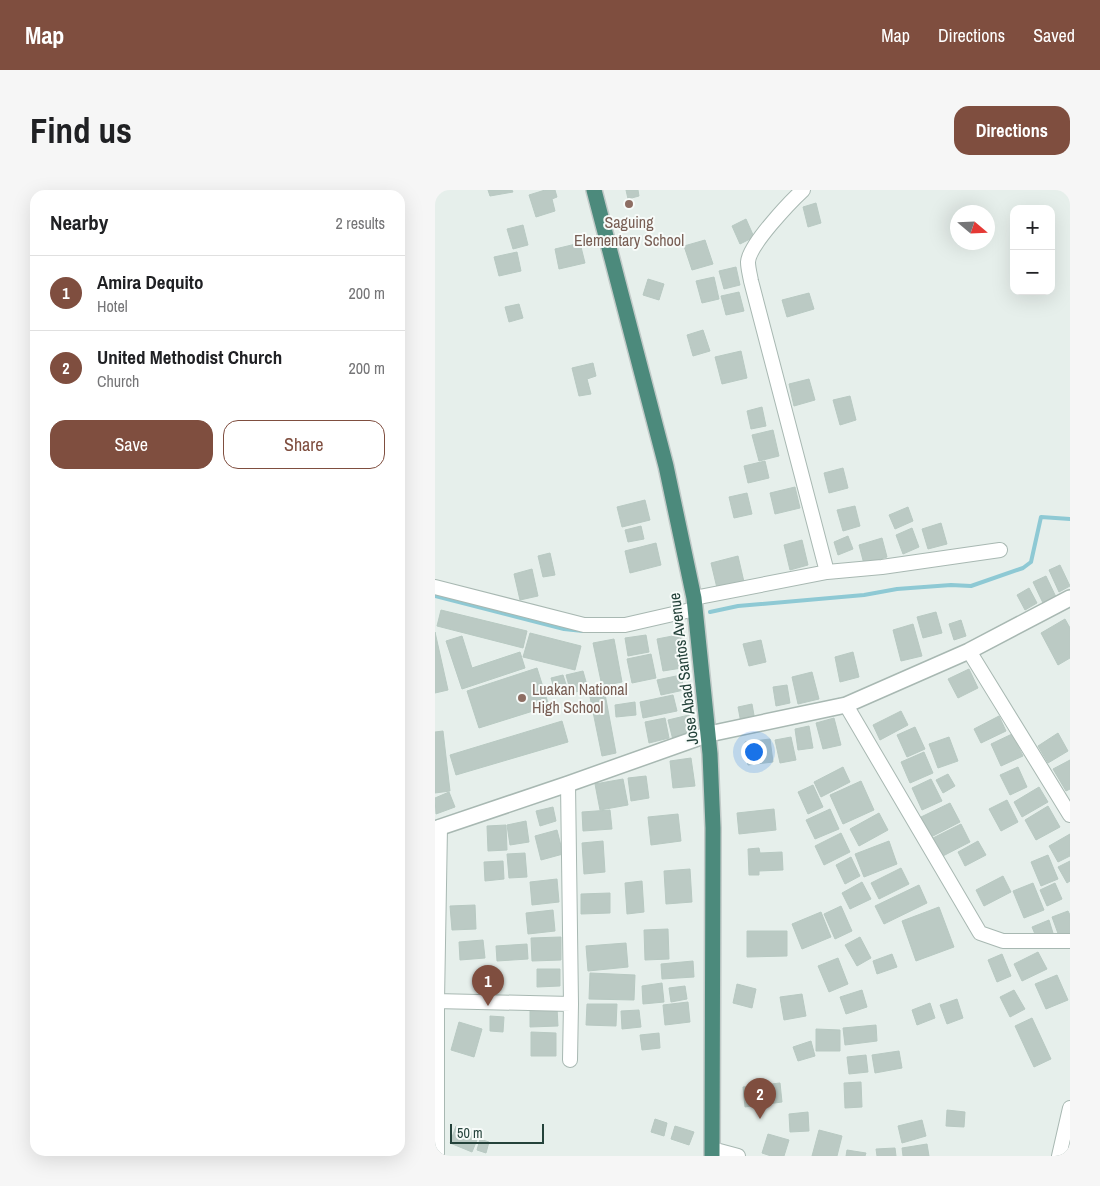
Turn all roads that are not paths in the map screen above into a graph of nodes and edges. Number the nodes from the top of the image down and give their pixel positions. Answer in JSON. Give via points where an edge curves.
{"nodes":[{"id":1,"x":594,"y":190,"type":"edge"},
{"id":2,"x":803,"y":190,"type":"edge"},
{"id":3,"x":1000,"y":550,"type":"dead end"},
{"id":4,"x":827,"y":572,"type":"junction"},
{"id":5,"x":435,"y":587,"type":"edge"},
{"id":6,"x":1070,"y":598,"type":"edge"},
{"id":7,"x":695,"y":603,"type":"junction"},
{"id":8,"x":969,"y":651,"type":"junction"},
{"id":9,"x":846,"y":705,"type":"junction"},
{"id":10,"x":709,"y":734,"type":"junction"},
{"id":11,"x":568,"y":784,"type":"junction"},
{"id":12,"x":1070,"y":815,"type":"edge"},
{"id":13,"x":437,"y":828,"type":"edge"},
{"id":14,"x":1070,"y":941,"type":"edge"},
{"id":15,"x":436,"y":1001,"type":"edge"},
{"id":16,"x":571,"y":1004,"type":"junction"},
{"id":17,"x":570,"y":1060,"type":"dead end"},
{"id":18,"x":1070,"y":1108,"type":"edge"},
{"id":19,"x":436,"y":1134,"type":"edge"},
{"id":20,"x":712,"y":1152,"type":"edge"},
{"id":21,"x":437,"y":1156,"type":"edge"},
{"id":22,"x":738,"y":1156,"type":"edge"},
{"id":23,"x":1059,"y":1156,"type":"edge"}],
"edges":[{"from":1,"to":7,"type":"highway","name":"Jose Abad Santos Avenue","via":[[666,466]]},
{"from":2,"to":4,"type":"street","via":[[781,211],[748,260]]},
{"from":3,"to":4,"type":"street"},
{"from":4,"to":7,"type":"street"},
{"from":5,"to":7,"type":"street","via":[[583,626],[625,625]]},
{"from":6,"to":8,"type":"street"},
{"from":7,"to":10,"type":"highway","name":"Jose Abad Santos Avenue"},
{"from":8,"to":9,"type":"street"},
{"from":8,"to":12,"type":"street"},
{"from":9,"to":10,"type":"street"},
{"from":9,"to":14,"type":"street","via":[[980,933],[1003,941]]},
{"from":10,"to":11,"type":"street"},
{"from":10,"to":20,"type":"highway","name":"Jose Abad Santos Avenue","via":[[713,828]]},
{"from":11,"to":13,"type":"street"},
{"from":11,"to":16,"type":"street"},
{"from":13,"to":15,"type":"street"},
{"from":15,"to":16,"type":"street"},
{"from":15,"to":19,"type":"street"},
{"from":16,"to":17,"type":"street"},
{"from":18,"to":23,"type":"street"},
{"from":19,"to":21,"type":"street"},
{"from":20,"to":22,"type":"street"}]}
